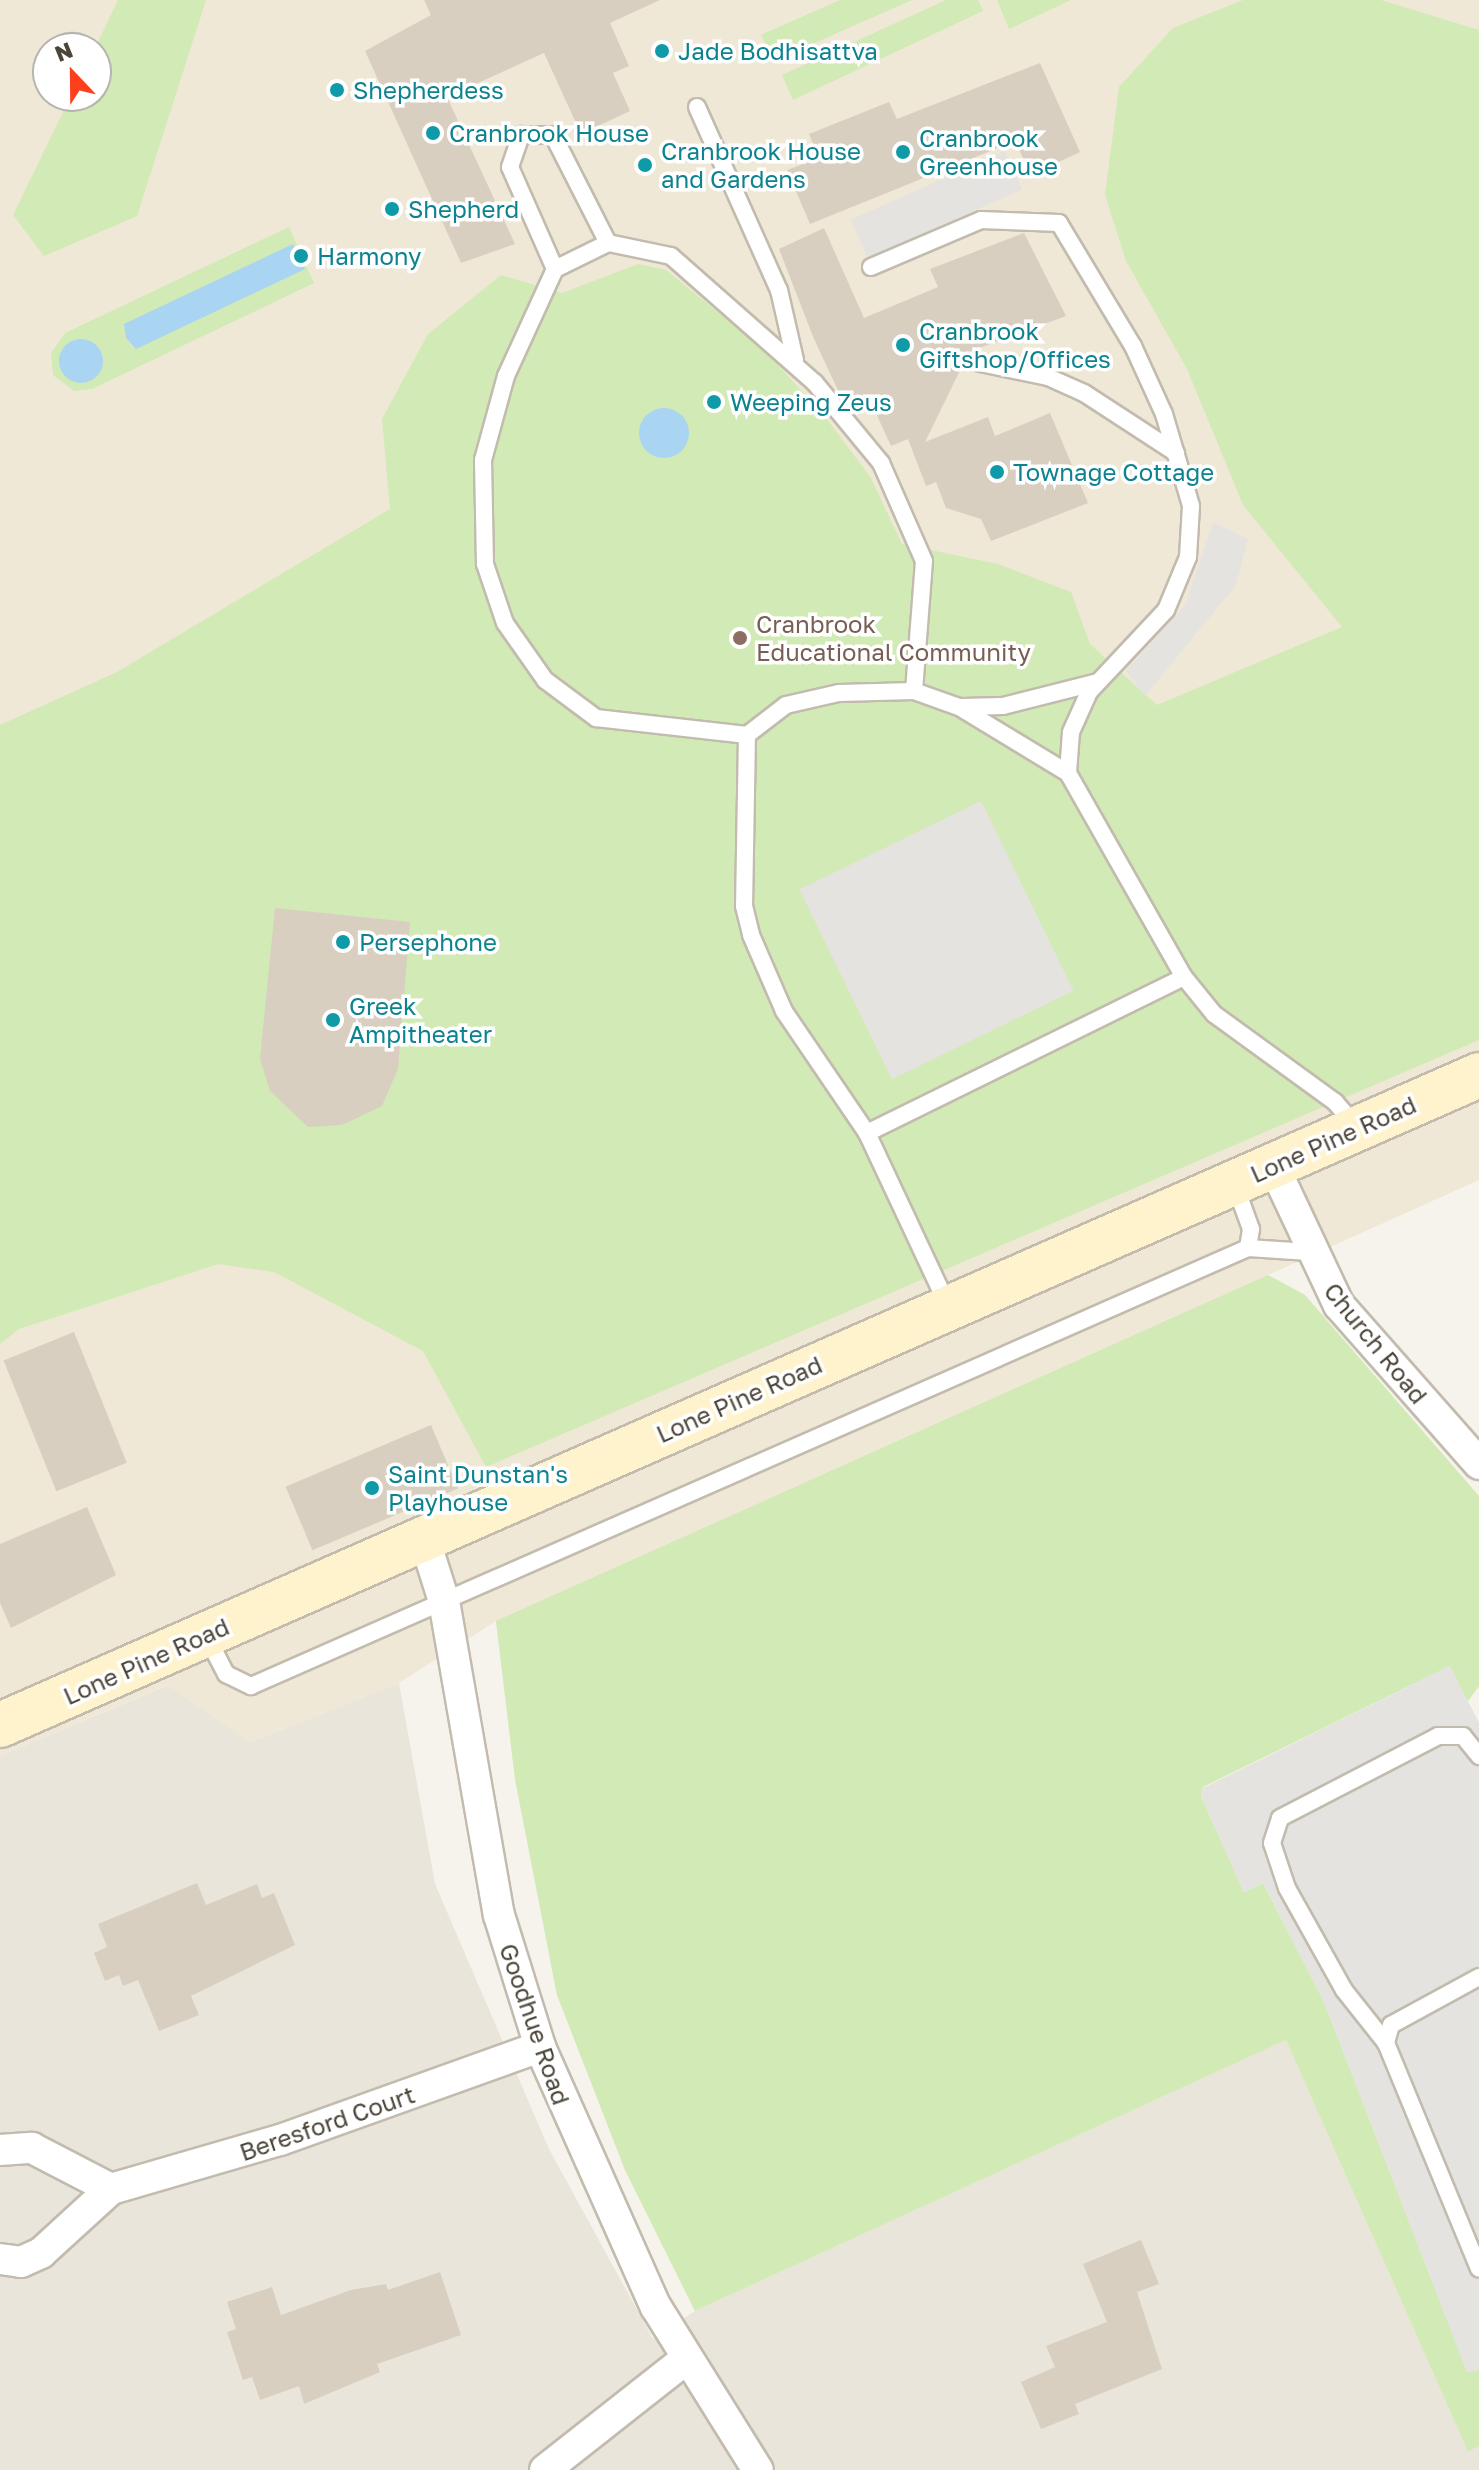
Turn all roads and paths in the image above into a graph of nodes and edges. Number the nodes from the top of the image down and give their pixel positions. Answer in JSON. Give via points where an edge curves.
{"nodes":[{"id":1,"x":697,"y":107,"type":"dead end"},
{"id":2,"x":608,"y":243,"type":"junction"},
{"id":3,"x":871,"y":267,"type":"dead end"},
{"id":4,"x":555,"y":269,"type":"junction"},
{"id":5,"x":795,"y":360,"type":"junction"},
{"id":6,"x":980,"y":363,"type":"dead end"},
{"id":7,"x":1177,"y":454,"type":"junction"},
{"id":8,"x":1099,"y":682,"type":"junction"},
{"id":9,"x":914,"y":691,"type":"junction"},
{"id":10,"x":959,"y":707,"type":"junction"},
{"id":11,"x":747,"y":735,"type":"junction"},
{"id":12,"x":1068,"y":773,"type":"junction"},
{"id":13,"x":1184,"y":977,"type":"junction"},
{"id":14,"x":1479,"y":1075,"type":"edge"},
{"id":15,"x":1358,"y":1128,"type":"junction"},
{"id":16,"x":867,"y":1133,"type":"junction"},
{"id":17,"x":1273,"y":1165,"type":"junction"},
{"id":18,"x":1234,"y":1182,"type":"junction"},
{"id":19,"x":1248,"y":1248,"type":"junction"},
{"id":20,"x":1309,"y":1252,"type":"junction"},
{"id":21,"x":949,"y":1306,"type":"junction"},
{"id":22,"x":1479,"y":1464,"type":"edge"},
{"id":23,"x":424,"y":1538,"type":"junction"},
{"id":24,"x":444,"y":1601,"type":"junction"},
{"id":25,"x":206,"y":1635,"type":"junction"},
{"id":26,"x":0,"y":1725,"type":"edge"},
{"id":27,"x":1479,"y":1756,"type":"edge"},
{"id":28,"x":1479,"y":1977,"type":"edge"},
{"id":29,"x":1386,"y":2043,"type":"junction"},
{"id":30,"x":540,"y":2047,"type":"junction"},
{"id":31,"x":0,"y":2150,"type":"edge"},
{"id":32,"x":111,"y":2189,"type":"junction"},
{"id":33,"x":0,"y":2259,"type":"edge"},
{"id":34,"x":1479,"y":2269,"type":"edge"},
{"id":35,"x":686,"y":2359,"type":"junction"},
{"id":36,"x":545,"y":2470,"type":"edge"},
{"id":37,"x":758,"y":2470,"type":"edge"}],
"edges":[{"from":1,"to":5,"type":"lane","via":[[779,290]]},
{"from":2,"to":4,"type":"lane"},
{"from":2,"to":4,"type":"lane","via":[[553,135],[521,135],[510,167]]},
{"from":2,"to":5,"type":"lane","via":[[671,256]]},
{"from":3,"to":7,"type":"lane","via":[[981,220],[1059,223],[1133,346]]},
{"from":4,"to":11,"type":"lane","via":[[506,376],[483,460],[485,564],[505,623],[545,680],[596,718]]},
{"from":5,"to":9,"type":"lane","via":[[881,463],[924,561]]},
{"from":6,"to":7,"type":"lane","via":[[1048,377],[1084,393]]},
{"from":7,"to":8,"type":"lane","via":[[1191,506],[1188,557],[1166,610]]},
{"from":8,"to":10,"type":"lane","via":[[1003,706]]},
{"from":8,"to":12,"type":"lane","via":[[1071,732]]},
{"from":9,"to":10,"type":"lane"},
{"from":9,"to":11,"type":"lane","via":[[839,693],[786,705]]},
{"from":10,"to":12,"type":"lane"},
{"from":11,"to":16,"type":"lane","via":[[744,891],[751,935],[784,1011]]},
{"from":12,"to":13,"type":"lane"},
{"from":13,"to":15,"type":"lane","via":[[1246,1044],[1335,1102]]},
{"from":13,"to":16,"type":"lane"},
{"from":14,"to":15,"type":"street","name":"Lone Pine Road"},
{"from":15,"to":17,"type":"street","name":"Lone Pine Road"},
{"from":16,"to":21,"type":"lane"},
{"from":17,"to":18,"type":"street","name":"Lone Pine Road"},
{"from":17,"to":20,"type":"street","name":"Church Road"},
{"from":18,"to":19,"type":"lane","via":[[1251,1229]]},
{"from":18,"to":21,"type":"street","name":"Lone Pine Road"},
{"from":19,"to":20,"type":"lane"},
{"from":19,"to":24,"type":"lane"},
{"from":20,"to":22,"type":"street","name":"Church Road","via":[[1339,1305]]},
{"from":21,"to":23,"type":"street","name":"Lone Pine Road"},
{"from":23,"to":24,"type":"street","name":"Goodhue Road"},
{"from":23,"to":25,"type":"street","name":"Lone Pine Road"},
{"from":24,"to":25,"type":"lane","via":[[251,1686],[226,1674]]},
{"from":24,"to":30,"type":"street","name":"Goodhue Road","via":[[484,1852]]},
{"from":25,"to":26,"type":"street","name":"Lone Pine Road"},
{"from":27,"to":29,"type":"lane","via":[[1463,1736],[1438,1736],[1280,1818],[1272,1843],[1287,1888],[1344,1990]]},
{"from":28,"to":29,"type":"lane","via":[[1391,2025]]},
{"from":29,"to":34,"type":"lane"},
{"from":30,"to":32,"type":"street","name":"Beresford Court","via":[[280,2140]]},
{"from":30,"to":35,"type":"street","name":"Goodhue Road","via":[[625,2247]]},
{"from":31,"to":32,"type":"street","via":[[32,2148]]},
{"from":32,"to":33,"type":"street","name":"Beresford Court","via":[[41,2253],[21,2262]]},
{"from":35,"to":36,"type":"street"},
{"from":35,"to":37,"type":"street","name":"Goodhue Road"}]}
